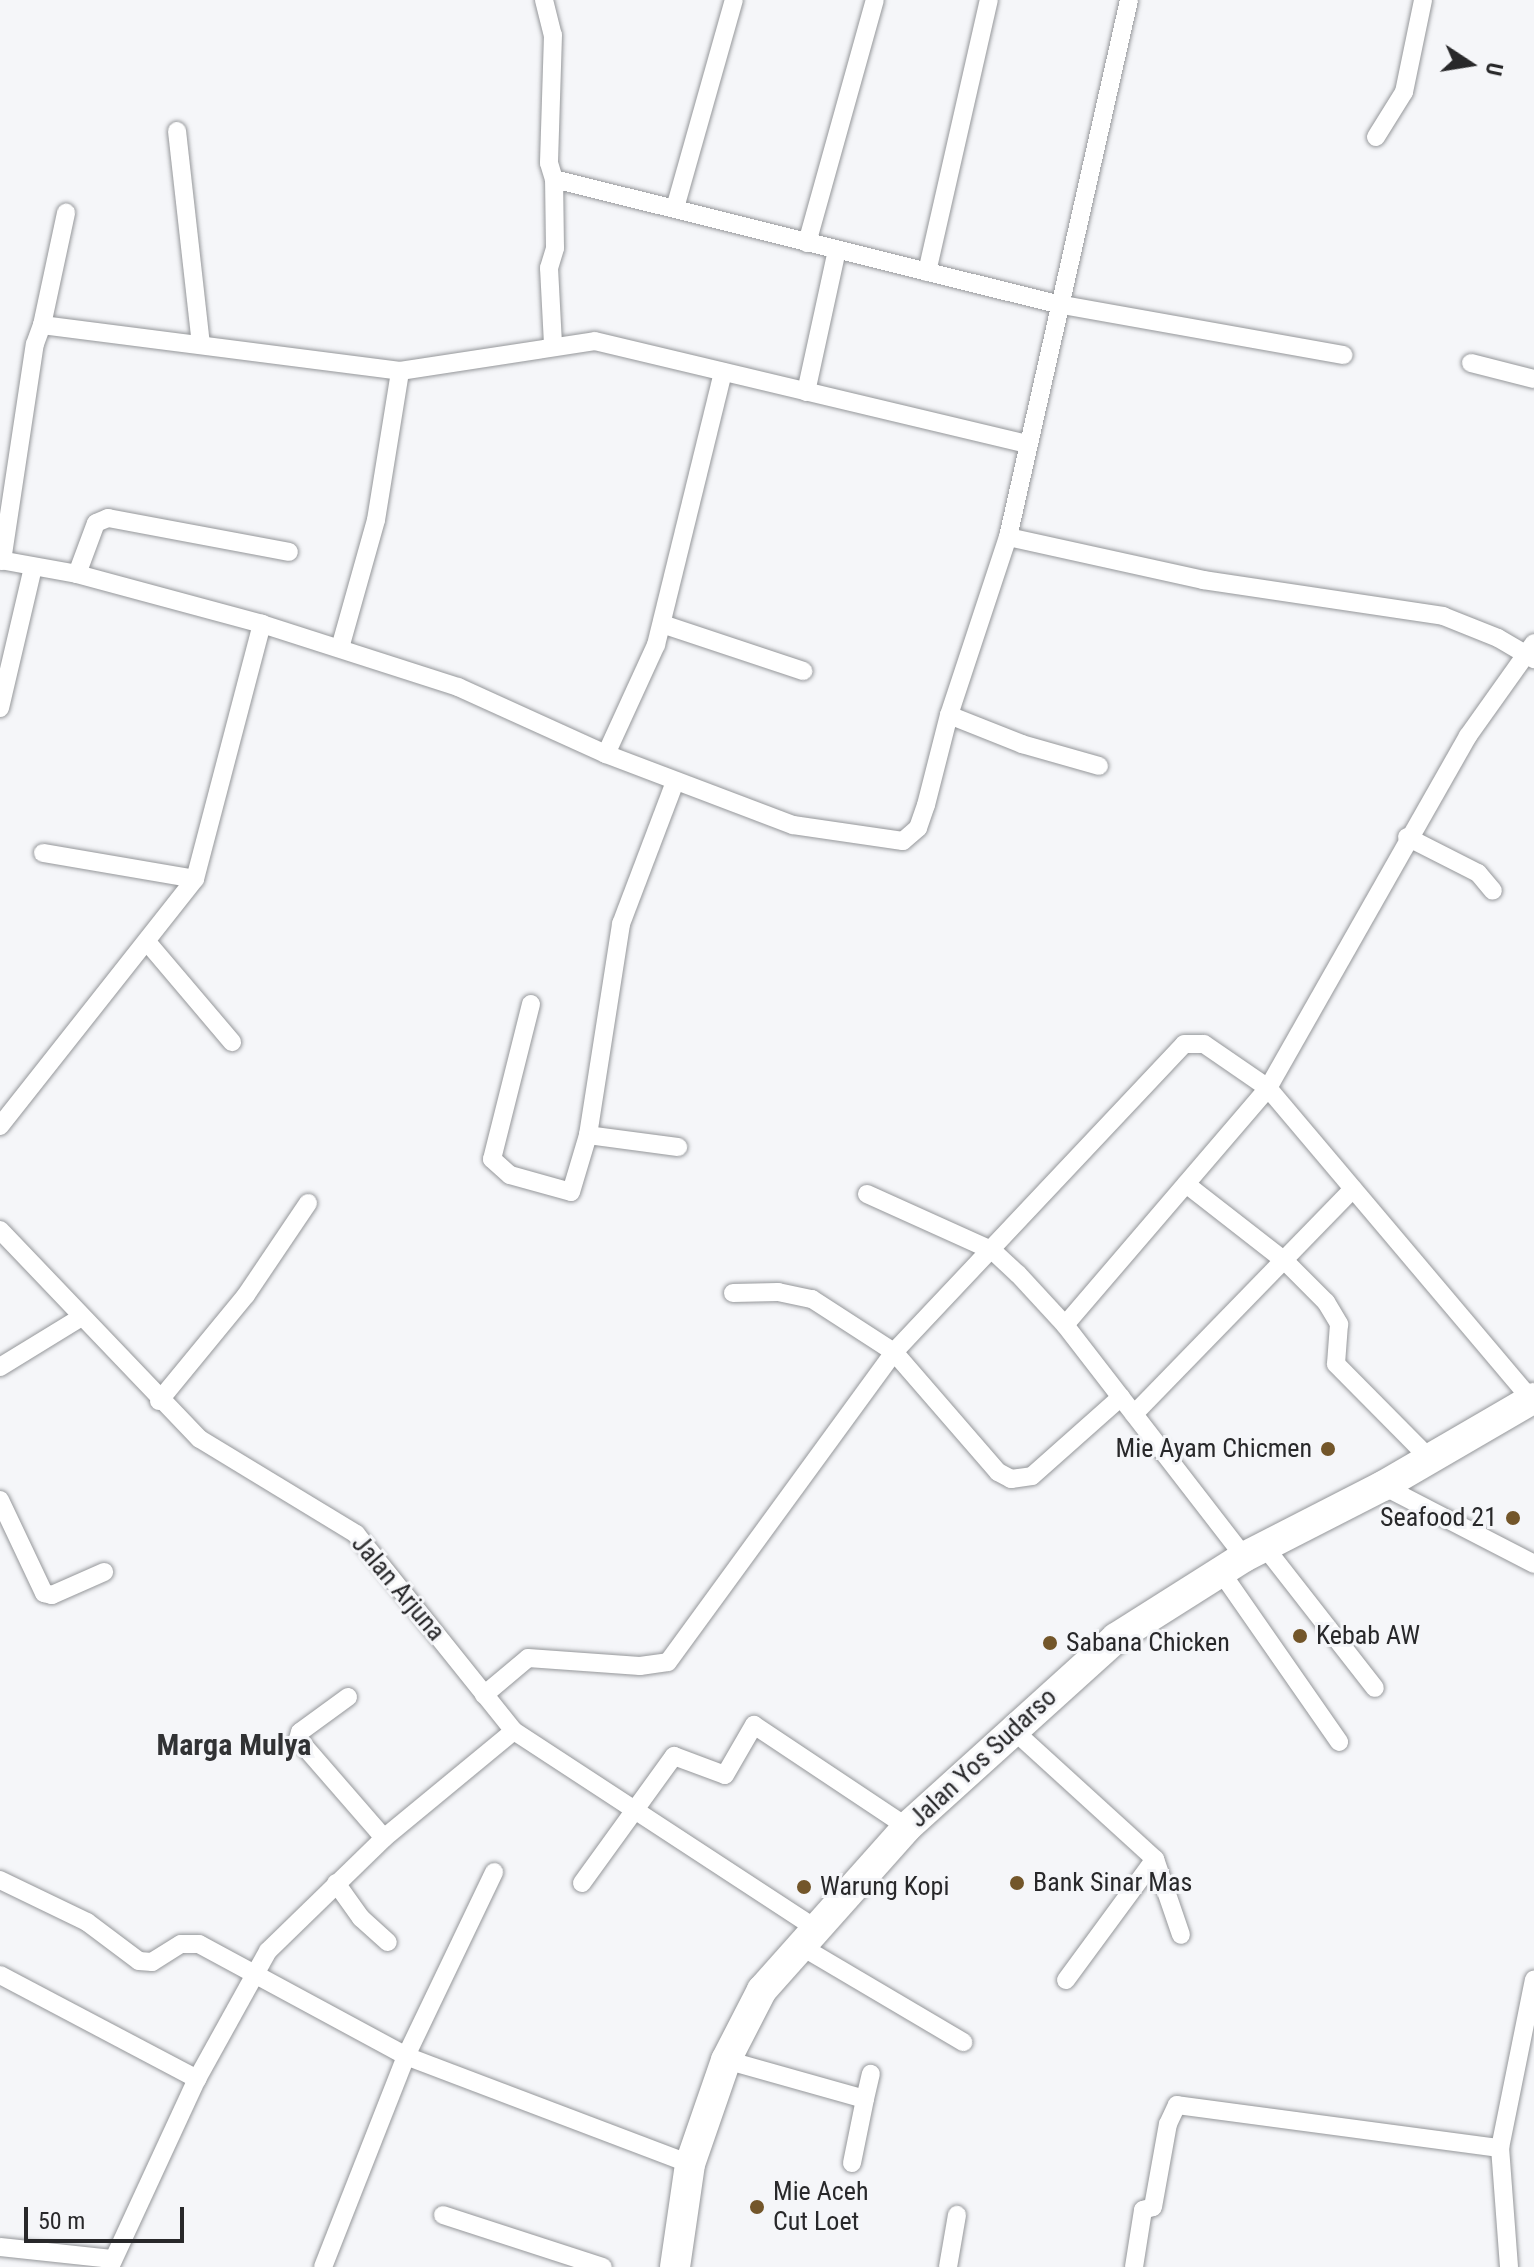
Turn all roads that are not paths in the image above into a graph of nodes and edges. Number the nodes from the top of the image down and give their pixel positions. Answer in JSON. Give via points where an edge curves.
{"nodes":[{"id":1,"x":544,"y":0,"type":"edge"},
{"id":2,"x":734,"y":0,"type":"edge"},
{"id":3,"x":875,"y":0,"type":"edge"},
{"id":4,"x":989,"y":0,"type":"edge"},
{"id":5,"x":1129,"y":0,"type":"edge"},
{"id":6,"x":1423,"y":0,"type":"edge"},
{"id":7,"x":177,"y":131,"type":"dead end"},
{"id":8,"x":1376,"y":137,"type":"dead end"},
{"id":9,"x":554,"y":179,"type":"junction"},
{"id":10,"x":675,"y":208,"type":"junction"},
{"id":11,"x":66,"y":213,"type":"dead end"},
{"id":12,"x":807,"y":243,"type":"junction"},
{"id":13,"x":837,"y":250,"type":"junction"},
{"id":14,"x":927,"y":272,"type":"junction"},
{"id":15,"x":1057,"y":304,"type":"junction"},
{"id":16,"x":42,"y":325,"type":"junction"},
{"id":17,"x":553,"y":344,"type":"junction"},
{"id":18,"x":201,"y":345,"type":"junction"},
{"id":19,"x":1344,"y":355,"type":"dead end"},
{"id":20,"x":1471,"y":363,"type":"dead end"},
{"id":21,"x":400,"y":371,"type":"junction"},
{"id":22,"x":723,"y":372,"type":"junction"},
{"id":23,"x":1534,"y":379,"type":"edge"},
{"id":24,"x":806,"y":392,"type":"junction"},
{"id":25,"x":1028,"y":444,"type":"junction"},
{"id":26,"x":1008,"y":537,"type":"junction"},
{"id":27,"x":289,"y":552,"type":"dead end"},
{"id":28,"x":1,"y":560,"type":"edge"},
{"id":29,"x":33,"y":567,"type":"junction"},
{"id":30,"x":77,"y":574,"type":"junction"},
{"id":31,"x":262,"y":624,"type":"junction"},
{"id":32,"x":662,"y":624,"type":"junction"},
{"id":33,"x":340,"y":648,"type":"junction"},
{"id":34,"x":1531,"y":652,"type":"edge"},
{"id":35,"x":803,"y":671,"type":"dead end"},
{"id":36,"x":0,"y":708,"type":"edge"},
{"id":37,"x":949,"y":715,"type":"junction"},
{"id":38,"x":606,"y":754,"type":"junction"},
{"id":39,"x":1099,"y":766,"type":"dead end"},
{"id":40,"x":675,"y":782,"type":"junction"},
{"id":41,"x":1407,"y":837,"type":"junction"},
{"id":42,"x":43,"y":853,"type":"dead end"},
{"id":43,"x":195,"y":879,"type":"junction"},
{"id":44,"x":1493,"y":891,"type":"dead end"},
{"id":45,"x":148,"y":943,"type":"junction"},
{"id":46,"x":531,"y":1004,"type":"dead end"},
{"id":47,"x":232,"y":1042,"type":"dead end"},
{"id":48,"x":1268,"y":1088,"type":"junction"},
{"id":49,"x":0,"y":1126,"type":"edge"},
{"id":50,"x":588,"y":1135,"type":"junction"},
{"id":51,"x":678,"y":1147,"type":"dead end"},
{"id":52,"x":1186,"y":1184,"type":"junction"},
{"id":53,"x":1353,"y":1189,"type":"junction"},
{"id":54,"x":867,"y":1194,"type":"dead end"},
{"id":55,"x":308,"y":1203,"type":"dead end"},
{"id":56,"x":0,"y":1230,"type":"edge"},
{"id":57,"x":993,"y":1251,"type":"junction"},
{"id":58,"x":1285,"y":1261,"type":"junction"},
{"id":59,"x":733,"y":1293,"type":"dead end"},
{"id":60,"x":80,"y":1318,"type":"junction"},
{"id":61,"x":1065,"y":1325,"type":"junction"},
{"id":62,"x":894,"y":1352,"type":"junction"},
{"id":63,"x":0,"y":1367,"type":"edge"},
{"id":64,"x":1121,"y":1397,"type":"junction"},
{"id":65,"x":1533,"y":1399,"type":"edge"},
{"id":66,"x":159,"y":1401,"type":"junction"},
{"id":67,"x":1134,"y":1414,"type":"junction"},
{"id":68,"x":1430,"y":1459,"type":"junction"},
{"id":69,"x":1383,"y":1486,"type":"junction"},
{"id":70,"x":0,"y":1500,"type":"edge"},
{"id":71,"x":1243,"y":1558,"type":"junction"},
{"id":72,"x":1534,"y":1564,"type":"edge"},
{"id":73,"x":104,"y":1572,"type":"dead end"},
{"id":74,"x":1375,"y":1688,"type":"dead end"},
{"id":75,"x":484,"y":1695,"type":"junction"},
{"id":76,"x":348,"y":1697,"type":"dead end"},
{"id":77,"x":1011,"y":1728,"type":"junction"},
{"id":78,"x":514,"y":1731,"type":"junction"},
{"id":79,"x":1339,"y":1742,"type":"dead end"},
{"id":80,"x":635,"y":1809,"type":"junction"},
{"id":81,"x":907,"y":1827,"type":"junction"},
{"id":82,"x":384,"y":1838,"type":"junction"},
{"id":83,"x":1155,"y":1859,"type":"junction"},
{"id":84,"x":494,"y":1872,"type":"dead end"},
{"id":85,"x":0,"y":1880,"type":"edge"},
{"id":86,"x":336,"y":1883,"type":"junction"},
{"id":87,"x":582,"y":1883,"type":"dead end"},
{"id":88,"x":1181,"y":1935,"type":"dead end"},
{"id":89,"x":806,"y":1936,"type":"junction"},
{"id":90,"x":388,"y":1942,"type":"dead end"},
{"id":91,"x":253,"y":1972,"type":"junction"},
{"id":92,"x":0,"y":1975,"type":"edge"},
{"id":93,"x":1534,"y":1979,"type":"edge"},
{"id":94,"x":1066,"y":1980,"type":"dead end"},
{"id":95,"x":963,"y":2042,"type":"dead end"},
{"id":96,"x":406,"y":2056,"type":"junction"},
{"id":97,"x":726,"y":2060,"type":"junction"},
{"id":98,"x":871,"y":2074,"type":"dead end"},
{"id":99,"x":197,"y":2079,"type":"junction"},
{"id":100,"x":865,"y":2099,"type":"junction"},
{"id":101,"x":1500,"y":2148,"type":"junction"},
{"id":102,"x":852,"y":2163,"type":"dead end"},
{"id":103,"x":690,"y":2164,"type":"junction"},
{"id":104,"x":443,"y":2215,"type":"dead end"},
{"id":105,"x":957,"y":2215,"type":"dead end"},
{"id":106,"x":0,"y":2247,"type":"edge"},
{"id":107,"x":111,"y":2263,"type":"edge"},
{"id":108,"x":323,"y":2267,"type":"edge"},
{"id":109,"x":603,"y":2267,"type":"edge"},
{"id":110,"x":675,"y":2267,"type":"edge"},
{"id":111,"x":948,"y":2267,"type":"edge"},
{"id":112,"x":1134,"y":2267,"type":"edge"},
{"id":113,"x":1509,"y":2267,"type":"edge"}],
"edges":[{"from":1,"to":9,"type":"street","via":[[553,35],[549,163]]},
{"from":2,"to":10,"type":"street"},
{"from":3,"to":12,"type":"street"},
{"from":4,"to":14,"type":"street"},
{"from":5,"to":15,"type":"street"},
{"from":6,"to":8,"type":"street","via":[[1404,92]]},
{"from":7,"to":18,"type":"street"},
{"from":9,"to":10,"type":"street"},
{"from":9,"to":17,"type":"street","via":[[555,248],[549,268]]},
{"from":10,"to":12,"type":"street"},
{"from":11,"to":16,"type":"street"},
{"from":12,"to":13,"type":"street"},
{"from":13,"to":14,"type":"street"},
{"from":13,"to":24,"type":"street"},
{"from":14,"to":15,"type":"street"},
{"from":15,"to":19,"type":"street"},
{"from":15,"to":25,"type":"street"},
{"from":16,"to":18,"type":"street"},
{"from":16,"to":28,"type":"street"},
{"from":17,"to":21,"type":"street"},
{"from":17,"to":22,"type":"street","via":[[595,341]]},
{"from":18,"to":21,"type":"street"},
{"from":20,"to":23,"type":"street"},
{"from":21,"to":33,"type":"street","via":[[376,520]]},
{"from":22,"to":24,"type":"street"},
{"from":22,"to":32,"type":"street"},
{"from":24,"to":25,"type":"street"},
{"from":25,"to":26,"type":"street"},
{"from":26,"to":34,"type":"street","via":[[1203,580],[1443,616]]},
{"from":26,"to":37,"type":"street"},
{"from":27,"to":30,"type":"street","via":[[108,518],[96,523]]},
{"from":28,"to":29,"type":"street"},
{"from":29,"to":30,"type":"street"},
{"from":29,"to":36,"type":"street"},
{"from":30,"to":31,"type":"street"},
{"from":31,"to":33,"type":"street"},
{"from":31,"to":43,"type":"street"},
{"from":32,"to":35,"type":"street"},
{"from":32,"to":38,"type":"street"},
{"from":33,"to":38,"type":"street","via":[[474,693]]},
{"from":34,"to":41,"type":"street","via":[[1468,736]]},
{"from":37,"to":39,"type":"street","via":[[1012,741]]},
{"from":37,"to":40,"type":"street","via":[[918,828],[903,841],[793,825]]},
{"from":38,"to":40,"type":"street"},
{"from":40,"to":50,"type":"street","via":[[621,924]]},
{"from":41,"to":44,"type":"street","via":[[1478,873]]},
{"from":41,"to":48,"type":"street"},
{"from":42,"to":43,"type":"street"},
{"from":43,"to":45,"type":"street"},
{"from":45,"to":47,"type":"street"},
{"from":45,"to":49,"type":"street"},
{"from":46,"to":50,"type":"street","via":[[492,1159],[510,1175],[571,1192]]},
{"from":48,"to":52,"type":"street"},
{"from":48,"to":53,"type":"street"},
{"from":48,"to":57,"type":"street","via":[[1204,1044],[1184,1044]]},
{"from":50,"to":51,"type":"street"},
{"from":52,"to":58,"type":"street"},
{"from":52,"to":61,"type":"street"},
{"from":53,"to":58,"type":"street"},
{"from":53,"to":65,"type":"street"},
{"from":54,"to":57,"type":"street"},
{"from":55,"to":66,"type":"street","via":[[246,1295]]},
{"from":56,"to":60,"type":"street","name":"Jalan Arjuna"},
{"from":57,"to":61,"type":"street"},
{"from":57,"to":62,"type":"street"},
{"from":58,"to":67,"type":"street"},
{"from":58,"to":68,"type":"street","via":[[1337,1316],[1336,1364]]},
{"from":59,"to":62,"type":"street","via":[[778,1292],[812,1299]]},
{"from":60,"to":63,"type":"street"},
{"from":60,"to":66,"type":"street","name":"Jalan Arjuna"},
{"from":61,"to":64,"type":"street"},
{"from":62,"to":64,"type":"street","via":[[998,1472],[1011,1479],[1032,1476]]},
{"from":62,"to":75,"type":"street","via":[[668,1662],[640,1666],[528,1658]]},
{"from":64,"to":67,"type":"street"},
{"from":65,"to":68,"type":"highway","name":"Jalan Yos Sudarso"},
{"from":66,"to":75,"type":"street","name":"Jalan Arjuna","via":[[228,1459],[356,1534]]},
{"from":67,"to":71,"type":"street"},
{"from":68,"to":69,"type":"highway","name":"Jalan Yos Sudarso"},
{"from":69,"to":71,"type":"highway","name":"Jalan Yos Sudarso"},
{"from":69,"to":72,"type":"street"},
{"from":70,"to":73,"type":"street","via":[[44,1593],[52,1595]]},
{"from":71,"to":74,"type":"street"},
{"from":71,"to":77,"type":"highway","name":"Jalan Yos Sudarso","via":[[1116,1638]]},
{"from":71,"to":79,"type":"street"},
{"from":75,"to":78,"type":"street","name":"Jalan Arjuna"},
{"from":76,"to":82,"type":"street","via":[[300,1732],[298,1739]]},
{"from":77,"to":81,"type":"highway","name":"Jalan Yos Sudarso"},
{"from":77,"to":83,"type":"street"},
{"from":78,"to":80,"type":"street","name":"Jalan Arjuna"},
{"from":78,"to":82,"type":"street"},
{"from":80,"to":81,"type":"street","via":[[679,1753],[725,1775],[754,1725]]},
{"from":80,"to":87,"type":"street"},
{"from":80,"to":89,"type":"street","name":"Jalan Arjuna"},
{"from":81,"to":89,"type":"highway","name":"Jalan Yos Sudarso"},
{"from":82,"to":86,"type":"street"},
{"from":83,"to":88,"type":"street"},
{"from":83,"to":94,"type":"street"},
{"from":84,"to":96,"type":"street"},
{"from":85,"to":91,"type":"street","via":[[87,1922],[139,1961],[152,1962],[190,1943]]},
{"from":86,"to":90,"type":"street","via":[[361,1918]]},
{"from":86,"to":91,"type":"street","via":[[282,1934]]},
{"from":89,"to":95,"type":"street","name":"Jalan Arjuna"},
{"from":89,"to":97,"type":"highway","name":"Jalan Yos Sudarso","via":[[762,1990]]},
{"from":91,"to":96,"type":"street"},
{"from":91,"to":99,"type":"street"},
{"from":92,"to":99,"type":"street"},
{"from":93,"to":101,"type":"street"},
{"from":96,"to":103,"type":"street"},
{"from":96,"to":108,"type":"street"},
{"from":97,"to":100,"type":"street"},
{"from":97,"to":103,"type":"highway","name":"Jalan Yos Sudarso"},
{"from":98,"to":100,"type":"street"},
{"from":99,"to":107,"type":"street"},
{"from":100,"to":102,"type":"street"},
{"from":101,"to":112,"type":"street","via":[[1177,2105],[1168,2124],[1153,2207],[1143,2210]]},
{"from":101,"to":113,"type":"street"},
{"from":103,"to":110,"type":"highway","name":"Jalan Yos Sudarso"},
{"from":104,"to":109,"type":"street"},
{"from":105,"to":111,"type":"street"},
{"from":106,"to":107,"type":"street"}]}
